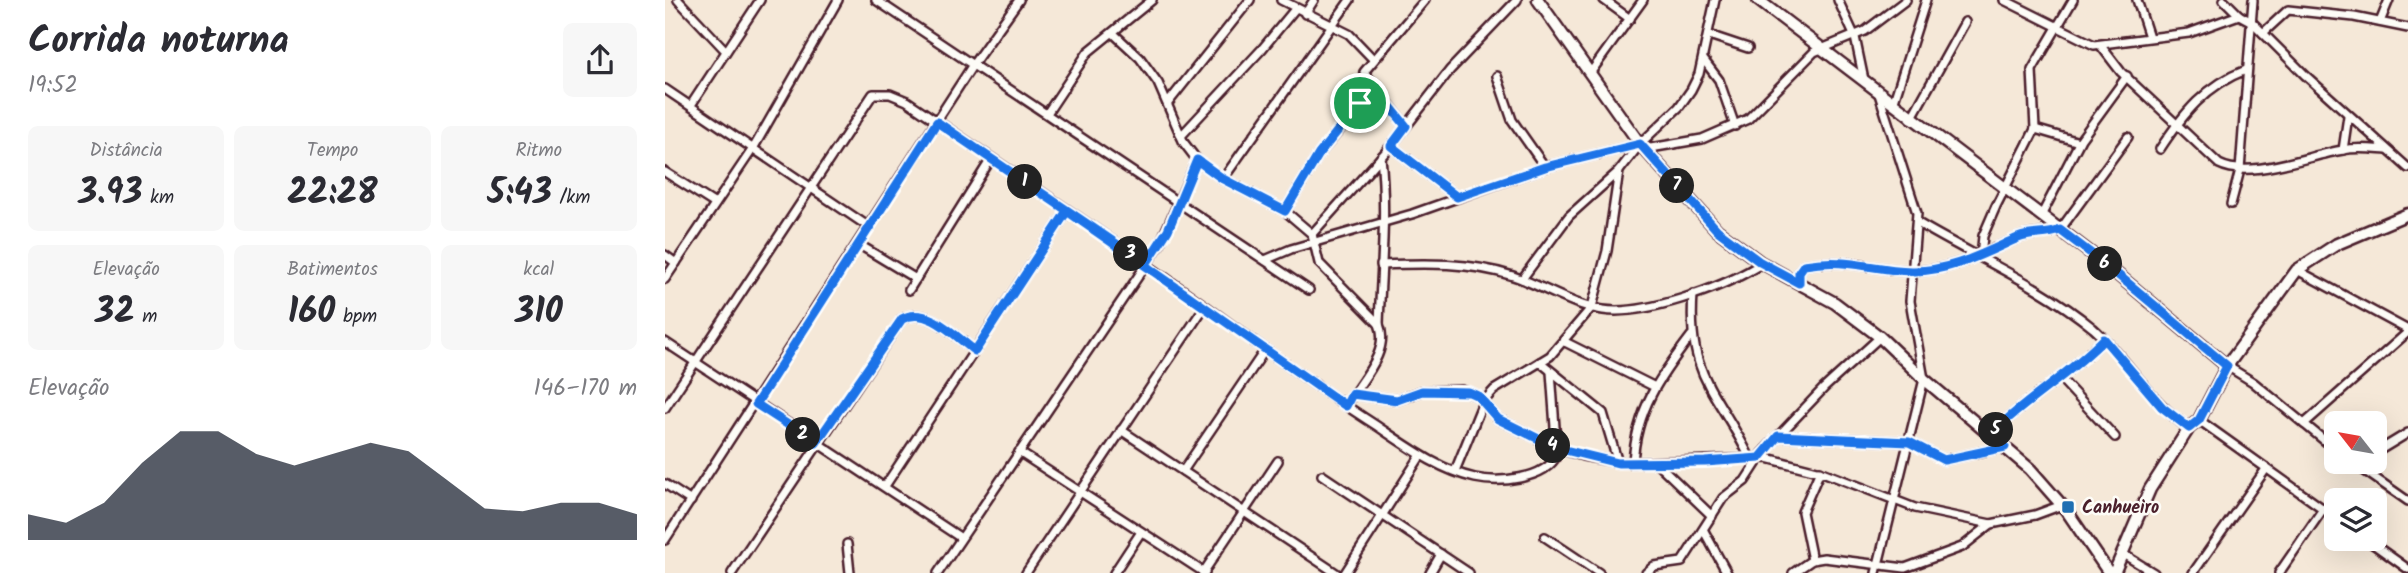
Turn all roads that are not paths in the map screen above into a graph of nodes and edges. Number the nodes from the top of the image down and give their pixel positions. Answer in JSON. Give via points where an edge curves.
{"nodes":[{"id":1,"x":678,"y":0,"type":"edge"},
{"id":2,"x":760,"y":0,"type":"edge"},
{"id":3,"x":838,"y":0,"type":"edge"},
{"id":4,"x":877,"y":0,"type":"edge"},
{"id":5,"x":1018,"y":0,"type":"edge"},
{"id":6,"x":1151,"y":0,"type":"edge"},
{"id":7,"x":1250,"y":0,"type":"edge"},
{"id":8,"x":1281,"y":0,"type":"edge"},
{"id":9,"x":1314,"y":0,"type":"edge"},
{"id":10,"x":1350,"y":0,"type":"edge"},
{"id":11,"x":1425,"y":0,"type":"edge"},
{"id":12,"x":1517,"y":0,"type":"edge"},
{"id":13,"x":1538,"y":0,"type":"edge"},
{"id":14,"x":1604,"y":0,"type":"edge"},
{"id":15,"x":1643,"y":0,"type":"edge"},
{"id":16,"x":1715,"y":0,"type":"edge"},
{"id":17,"x":1758,"y":0,"type":"edge"},
{"id":18,"x":1838,"y":0,"type":"edge"},
{"id":19,"x":1906,"y":0,"type":"edge"},
{"id":20,"x":1926,"y":0,"type":"edge"},
{"id":21,"x":2004,"y":0,"type":"edge"},
{"id":22,"x":2074,"y":0,"type":"edge"},
{"id":23,"x":2137,"y":0,"type":"edge"},
{"id":24,"x":2224,"y":0,"type":"edge"},
{"id":25,"x":2253,"y":0,"type":"edge"},
{"id":26,"x":2389,"y":0,"type":"edge"},
{"id":27,"x":2022,"y":4,"type":"edge"},
{"id":28,"x":1295,"y":9,"type":"junction"},
{"id":29,"x":1305,"y":14,"type":"junction"},
{"id":30,"x":2239,"y":15,"type":"junction"},
{"id":31,"x":1630,"y":19,"type":"junction"},
{"id":32,"x":1965,"y":22,"type":"dead end"},
{"id":33,"x":2252,"y":22,"type":"junction"},
{"id":34,"x":2380,"y":22,"type":"junction"},
{"id":35,"x":1331,"y":25,"type":"junction"},
{"id":36,"x":2056,"y":26,"type":"junction"},
{"id":37,"x":2408,"y":28,"type":"edge"},
{"id":38,"x":1113,"y":33,"type":"junction"},
{"id":39,"x":2263,"y":33,"type":"junction"},
{"id":40,"x":1709,"y":35,"type":"junction"},
{"id":41,"x":1855,"y":37,"type":"junction"},
{"id":42,"x":2149,"y":37,"type":"junction"},
{"id":43,"x":2101,"y":46,"type":"junction"},
{"id":44,"x":1822,"y":47,"type":"junction"},
{"id":45,"x":1748,"y":48,"type":"dead end"},
{"id":46,"x":726,"y":51,"type":"junction"},
{"id":47,"x":1373,"y":59,"type":"junction"},
{"id":48,"x":1703,"y":59,"type":"junction"},
{"id":49,"x":974,"y":63,"type":"junction"},
{"id":50,"x":2246,"y":70,"type":"junction"},
{"id":51,"x":1591,"y":72,"type":"junction"},
{"id":52,"x":1497,"y":76,"type":"dead end"},
{"id":53,"x":2127,"y":76,"type":"junction"},
{"id":54,"x":1864,"y":80,"type":"junction"},
{"id":55,"x":1375,"y":88,"type":"junction"},
{"id":56,"x":665,"y":89,"type":"edge"},
{"id":57,"x":1879,"y":94,"type":"junction"},
{"id":58,"x":1168,"y":103,"type":"junction"},
{"id":59,"x":1893,"y":104,"type":"junction"},
{"id":60,"x":691,"y":105,"type":"junction"},
{"id":61,"x":1048,"y":112,"type":"junction"},
{"id":62,"x":2349,"y":116,"type":"junction"},
{"id":63,"x":1911,"y":119,"type":"junction"},
{"id":64,"x":937,"y":122,"type":"junction"},
{"id":65,"x":2177,"y":123,"type":"junction"},
{"id":66,"x":1406,"y":126,"type":"junction"},
{"id":67,"x":1735,"y":126,"type":"junction"},
{"id":68,"x":2035,"y":129,"type":"junction"},
{"id":69,"x":1181,"y":136,"type":"junction"},
{"id":70,"x":2128,"y":137,"type":"dead end"},
{"id":71,"x":2079,"y":142,"type":"junction"},
{"id":72,"x":1391,"y":146,"type":"junction"},
{"id":73,"x":754,"y":147,"type":"junction"},
{"id":74,"x":1643,"y":147,"type":"junction"},
{"id":75,"x":2160,"y":149,"type":"dead end"},
{"id":76,"x":2343,"y":149,"type":"junction"},
{"id":77,"x":2387,"y":150,"type":"junction"},
{"id":78,"x":1381,"y":158,"type":"junction"},
{"id":79,"x":991,"y":159,"type":"junction"},
{"id":80,"x":1197,"y":160,"type":"junction"},
{"id":81,"x":1545,"y":167,"type":"junction"},
{"id":82,"x":2408,"y":168,"type":"edge"},
{"id":83,"x":2240,"y":170,"type":"junction"},
{"id":84,"x":1619,"y":171,"type":"junction"},
{"id":85,"x":665,"y":172,"type":"edge"},
{"id":86,"x":1223,"y":179,"type":"junction"},
{"id":87,"x":811,"y":185,"type":"junction"},
{"id":88,"x":2005,"y":190,"type":"junction"},
{"id":89,"x":1457,"y":197,"type":"junction"},
{"id":90,"x":1178,"y":201,"type":"junction"},
{"id":91,"x":715,"y":204,"type":"junction"},
{"id":92,"x":2231,"y":204,"type":"dead end"},
{"id":93,"x":1067,"y":211,"type":"junction"},
{"id":94,"x":1285,"y":211,"type":"junction"},
{"id":95,"x":2408,"y":214,"type":"edge"},
{"id":96,"x":2041,"y":216,"type":"junction"},
{"id":97,"x":1383,"y":223,"type":"junction"},
{"id":98,"x":1918,"y":223,"type":"junction"},
{"id":99,"x":869,"y":227,"type":"junction"},
{"id":100,"x":2060,"y":230,"type":"junction"},
{"id":101,"x":1312,"y":234,"type":"junction"},
{"id":102,"x":858,"y":244,"type":"junction"},
{"id":103,"x":1313,"y":244,"type":"junction"},
{"id":104,"x":665,"y":255,"type":"edge"},
{"id":105,"x":1979,"y":256,"type":"junction"},
{"id":106,"x":1265,"y":260,"type":"junction"},
{"id":107,"x":1760,"y":262,"type":"junction"},
{"id":108,"x":676,"y":263,"type":"junction"},
{"id":109,"x":1146,"y":264,"type":"junction"},
{"id":110,"x":1381,"y":265,"type":"junction"},
{"id":111,"x":2297,"y":270,"type":"junction"},
{"id":112,"x":1911,"y":271,"type":"junction"},
{"id":113,"x":665,"y":279,"type":"edge"},
{"id":114,"x":916,"y":279,"type":"junction"},
{"id":115,"x":1522,"y":279,"type":"junction"},
{"id":116,"x":1799,"y":283,"type":"junction"},
{"id":117,"x":909,"y":290,"type":"dead end"},
{"id":118,"x":1309,"y":290,"type":"dead end"},
{"id":119,"x":1693,"y":294,"type":"junction"},
{"id":120,"x":1205,"y":306,"type":"junction"},
{"id":121,"x":1592,"y":307,"type":"junction"},
{"id":122,"x":1379,"y":324,"type":"junction"},
{"id":123,"x":2408,"y":331,"type":"edge"},
{"id":124,"x":1691,"y":336,"type":"junction"},
{"id":125,"x":1880,"y":337,"type":"junction"},
{"id":126,"x":2104,"y":339,"type":"junction"},
{"id":127,"x":665,"y":342,"type":"edge"},
{"id":128,"x":1565,"y":342,"type":"junction"},
{"id":129,"x":1265,"y":350,"type":"junction"},
{"id":130,"x":975,"y":351,"type":"junction"},
{"id":131,"x":694,"y":362,"type":"junction"},
{"id":132,"x":1540,"y":362,"type":"junction"},
{"id":133,"x":2227,"y":366,"type":"junction"},
{"id":134,"x":1551,"y":372,"type":"junction"},
{"id":135,"x":1924,"y":379,"type":"junction"},
{"id":136,"x":2061,"y":379,"type":"junction"},
{"id":137,"x":1655,"y":387,"type":"junction"},
{"id":138,"x":1352,"y":394,"type":"junction"},
{"id":139,"x":1483,"y":402,"type":"junction"},
{"id":140,"x":756,"y":404,"type":"junction"},
{"id":141,"x":1346,"y":406,"type":"junction"},
{"id":142,"x":665,"y":408,"type":"edge"},
{"id":143,"x":2199,"y":420,"type":"junction"},
{"id":144,"x":2304,"y":424,"type":"junction"},
{"id":145,"x":2189,"y":428,"type":"junction"},
{"id":146,"x":1121,"y":430,"type":"junction"},
{"id":147,"x":2408,"y":433,"type":"edge"},
{"id":148,"x":1990,"y":435,"type":"junction"},
{"id":149,"x":1778,"y":436,"type":"junction"},
{"id":150,"x":2115,"y":437,"type":"dead end"},
{"id":151,"x":2324,"y":440,"type":"edge"},
{"id":152,"x":1909,"y":442,"type":"junction"},
{"id":153,"x":816,"y":443,"type":"junction"},
{"id":154,"x":2387,"y":446,"type":"edge"},
{"id":155,"x":2005,"y":447,"type":"junction"},
{"id":156,"x":1557,"y":448,"type":"junction"},
{"id":157,"x":1019,"y":452,"type":"junction"},
{"id":158,"x":1421,"y":455,"type":"junction"},
{"id":159,"x":1750,"y":458,"type":"junction"},
{"id":160,"x":1760,"y":458,"type":"junction"},
{"id":161,"x":1278,"y":461,"type":"dead end"},
{"id":162,"x":1618,"y":463,"type":"junction"},
{"id":163,"x":1633,"y":463,"type":"junction"},
{"id":164,"x":1657,"y":463,"type":"junction"},
{"id":165,"x":2266,"y":469,"type":"junction"},
{"id":166,"x":1183,"y":471,"type":"junction"},
{"id":167,"x":1455,"y":471,"type":"junction"},
{"id":168,"x":1820,"y":471,"type":"junction"},
{"id":169,"x":2371,"y":474,"type":"edge"},
{"id":170,"x":1322,"y":475,"type":"dead end"},
{"id":171,"x":665,"y":484,"type":"edge"},
{"id":172,"x":884,"y":486,"type":"junction"},
{"id":173,"x":1079,"y":492,"type":"junction"},
{"id":174,"x":691,"y":501,"type":"junction"},
{"id":175,"x":1893,"y":501,"type":"junction"},
{"id":176,"x":2408,"y":501,"type":"edge"},
{"id":177,"x":2062,"y":505,"type":"junction"},
{"id":178,"x":2323,"y":509,"type":"joint"},
{"id":179,"x":1244,"y":511,"type":"junction"},
{"id":180,"x":1383,"y":514,"type":"junction"},
{"id":181,"x":1712,"y":516,"type":"junction"},
{"id":182,"x":1991,"y":524,"type":"junction"},
{"id":183,"x":1704,"y":531,"type":"junction"},
{"id":184,"x":1141,"y":532,"type":"junction"},
{"id":185,"x":1545,"y":537,"type":"dead end"},
{"id":186,"x":961,"y":538,"type":"junction"},
{"id":187,"x":665,"y":540,"type":"edge"},
{"id":188,"x":847,"y":544,"type":"dead end"},
{"id":189,"x":2383,"y":551,"type":"edge"},
{"id":190,"x":1441,"y":554,"type":"junction"},
{"id":191,"x":2123,"y":554,"type":"junction"},
{"id":192,"x":1812,"y":560,"type":"junction"},
{"id":193,"x":1905,"y":568,"type":"junction"},
{"id":194,"x":1877,"y":569,"type":"edge"},
{"id":195,"x":2408,"y":569,"type":"edge"},
{"id":196,"x":2281,"y":571,"type":"edge"},
{"id":197,"x":732,"y":573,"type":"edge"},
{"id":198,"x":850,"y":573,"type":"edge"},
{"id":199,"x":938,"y":573,"type":"edge"},
{"id":200,"x":1026,"y":573,"type":"edge"},
{"id":201,"x":1114,"y":573,"type":"edge"},
{"id":202,"x":1203,"y":573,"type":"edge"},
{"id":203,"x":1336,"y":573,"type":"edge"},
{"id":204,"x":1345,"y":573,"type":"edge"},
{"id":205,"x":1430,"y":573,"type":"edge"},
{"id":206,"x":1469,"y":573,"type":"edge"},
{"id":207,"x":1599,"y":573,"type":"edge"},
{"id":208,"x":1646,"y":573,"type":"edge"},
{"id":209,"x":1727,"y":573,"type":"edge"},
{"id":210,"x":1793,"y":573,"type":"edge"},
{"id":211,"x":1916,"y":573,"type":"edge"},
{"id":212,"x":2112,"y":573,"type":"edge"},
{"id":213,"x":2154,"y":573,"type":"edge"},
{"id":214,"x":2193,"y":573,"type":"edge"},
{"id":215,"x":2290,"y":573,"type":"edge"}],
"edges":[{"from":1,"to":46,"type":"street"},
{"from":2,"to":46,"type":"street"},
{"from":3,"to":73,"type":"street"},
{"from":4,"to":49,"type":"street"},
{"from":5,"to":49,"type":"street"},
{"from":6,"to":38,"type":"street"},
{"from":7,"to":58,"type":"street"},
{"from":8,"to":28,"type":"street"},
{"from":9,"to":29,"type":"street"},
{"from":10,"to":35,"type":"street"},
{"from":11,"to":47,"type":"street"},
{"from":12,"to":66,"type":"street","via":[[1450,69]]},
{"from":13,"to":51,"type":"street"},
{"from":14,"to":31,"type":"street"},
{"from":15,"to":31,"type":"street"},
{"from":16,"to":40,"type":"street"},
{"from":17,"to":44,"type":"street"},
{"from":18,"to":41,"type":"street"},
{"from":19,"to":41,"type":"street"},
{"from":20,"to":59,"type":"street"},
{"from":21,"to":27,"type":"street"},
{"from":22,"to":36,"type":"street"},
{"from":23,"to":42,"type":"street"},
{"from":24,"to":30,"type":"street"},
{"from":25,"to":33,"type":"street"},
{"from":26,"to":34,"type":"street"},
{"from":27,"to":36,"type":"street"},
{"from":28,"to":29,"type":"street"},
{"from":28,"to":69,"type":"street"},
{"from":29,"to":35,"type":"street"},
{"from":30,"to":33,"type":"street"},
{"from":30,"to":42,"type":"street","via":[[2200,30]]},
{"from":31,"to":51,"type":"street"},
{"from":32,"to":63,"type":"street"},
{"from":33,"to":39,"type":"street"},
{"from":33,"to":50,"type":"street"},
{"from":34,"to":37,"type":"street"},
{"from":34,"to":39,"type":"street","via":[[2288,10]]},
{"from":35,"to":47,"type":"street","via":[[1349,34]]},
{"from":35,"to":86,"type":"street"},
{"from":36,"to":43,"type":"street","via":[[2085,43]]},
{"from":36,"to":68,"type":"street","via":[[2031,77]]},
{"from":38,"to":58,"type":"street","via":[[1140,58]]},
{"from":38,"to":61,"type":"street","via":[[1082,60]]},
{"from":39,"to":62,"type":"street"},
{"from":40,"to":45,"type":"street"},
{"from":40,"to":48,"type":"street"},
{"from":41,"to":44,"type":"street"},
{"from":41,"to":54,"type":"street"},
{"from":42,"to":43,"type":"street"},
{"from":43,"to":53,"type":"street"},
{"from":44,"to":54,"type":"street"},
{"from":44,"to":67,"type":"street","via":[[1748,119]]},
{"from":46,"to":60,"type":"street"},
{"from":47,"to":55,"type":"street","via":[[1364,72]]},
{"from":48,"to":67,"type":"street","via":[[1719,80]]},
{"from":48,"to":74,"type":"street","via":[[1679,107]]},
{"from":49,"to":61,"type":"street"},
{"from":49,"to":64,"type":"street"},
{"from":50,"to":65,"type":"street","via":[[2208,90]]},
{"from":50,"to":83,"type":"street"},
{"from":51,"to":74,"type":"street"},
{"from":52,"to":81,"type":"street","via":[[1512,120]]},
{"from":53,"to":65,"type":"street"},
{"from":53,"to":71,"type":"street"},
{"from":54,"to":57,"type":"street"},
{"from":55,"to":66,"type":"street"},
{"from":55,"to":94,"type":"street","via":[[1319,154]]},
{"from":56,"to":60,"type":"street"},
{"from":57,"to":59,"type":"street"},
{"from":57,"to":98,"type":"street"},
{"from":58,"to":69,"type":"street"},
{"from":59,"to":63,"type":"street"},
{"from":60,"to":73,"type":"street"},
{"from":61,"to":90,"type":"street"},
{"from":62,"to":76,"type":"street"},
{"from":62,"to":77,"type":"street"},
{"from":63,"to":88,"type":"street"},
{"from":64,"to":79,"type":"street"},
{"from":64,"to":87,"type":"street","via":[[907,101],[873,94]]},
{"from":64,"to":99,"type":"street"},
{"from":65,"to":75,"type":"street"},
{"from":65,"to":83,"type":"street","via":[[2219,164]]},
{"from":66,"to":72,"type":"street"},
{"from":67,"to":74,"type":"street","via":[[1702,139]]},
{"from":68,"to":71,"type":"street"},
{"from":68,"to":88,"type":"street"},
{"from":69,"to":80,"type":"street"},
{"from":70,"to":100,"type":"street"},
{"from":71,"to":96,"type":"street"},
{"from":72,"to":78,"type":"street"},
{"from":72,"to":89,"type":"street"},
{"from":73,"to":87,"type":"street"},
{"from":73,"to":91,"type":"street"},
{"from":74,"to":81,"type":"street"},
{"from":74,"to":84,"type":"street"},
{"from":74,"to":107,"type":"street","via":[[1717,230]]},
{"from":76,"to":77,"type":"street"},
{"from":76,"to":83,"type":"street"},
{"from":77,"to":82,"type":"street"},
{"from":78,"to":97,"type":"street"},
{"from":78,"to":101,"type":"street"},
{"from":79,"to":93,"type":"street"},
{"from":79,"to":114,"type":"street"},
{"from":80,"to":86,"type":"street"},
{"from":80,"to":90,"type":"street"},
{"from":81,"to":89,"type":"street"},
{"from":83,"to":92,"type":"street"},
{"from":84,"to":115,"type":"street","via":[[1569,216]]},
{"from":84,"to":121,"type":"street","via":[[1607,251]]},
{"from":85,"to":91,"type":"street"},
{"from":86,"to":94,"type":"street"},
{"from":87,"to":99,"type":"street"},
{"from":87,"to":131,"type":"street"},
{"from":88,"to":96,"type":"street"},
{"from":88,"to":105,"type":"street","via":[[1983,236]]},
{"from":89,"to":97,"type":"street"},
{"from":90,"to":106,"type":"street"},
{"from":90,"to":109,"type":"street","via":[[1168,230]]},
{"from":91,"to":108,"type":"street"},
{"from":93,"to":109,"type":"street"},
{"from":93,"to":130,"type":"street"},
{"from":94,"to":101,"type":"street"},
{"from":95,"to":111,"type":"street","via":[[2337,244]]},
{"from":96,"to":100,"type":"street"},
{"from":97,"to":103,"type":"street"},
{"from":97,"to":110,"type":"street"},
{"from":98,"to":105,"type":"street"},
{"from":98,"to":112,"type":"street"},
{"from":99,"to":102,"type":"street"},
{"from":100,"to":105,"type":"street","via":[[2025,236]]},
{"from":100,"to":133,"type":"street"},
{"from":101,"to":103,"type":"street"},
{"from":102,"to":114,"type":"street"},
{"from":102,"to":140,"type":"street"},
{"from":103,"to":106,"type":"street"},
{"from":103,"to":122,"type":"street","via":[[1319,263]]},
{"from":104,"to":108,"type":"street"},
{"from":105,"to":112,"type":"street","via":[[1934,270]]},
{"from":105,"to":126,"type":"street","via":[[2073,313]]},
{"from":106,"to":118,"type":"street"},
{"from":107,"to":116,"type":"street"},
{"from":107,"to":119,"type":"street","via":[[1741,276]]},
{"from":108,"to":113,"type":"street"},
{"from":109,"to":120,"type":"street"},
{"from":109,"to":157,"type":"street"},
{"from":110,"to":115,"type":"street","via":[[1459,264]]},
{"from":110,"to":122,"type":"street"},
{"from":111,"to":123,"type":"street"},
{"from":111,"to":133,"type":"street"},
{"from":112,"to":116,"type":"street","via":[[1843,260],[1814,263],[1801,267]]},
{"from":112,"to":135,"type":"street","via":[[1910,302]]},
{"from":114,"to":117,"type":"street"},
{"from":115,"to":121,"type":"street"},
{"from":116,"to":125,"type":"street"},
{"from":119,"to":121,"type":"street","via":[[1621,311]]},
{"from":119,"to":124,"type":"street"},
{"from":120,"to":129,"type":"street"},
{"from":120,"to":146,"type":"street"},
{"from":121,"to":128,"type":"street"},
{"from":122,"to":138,"type":"street","via":[[1382,344]]},
{"from":123,"to":144,"type":"street"},
{"from":124,"to":137,"type":"street"},
{"from":124,"to":159,"type":"street","via":[[1706,384]]},
{"from":125,"to":135,"type":"street"},
{"from":125,"to":149,"type":"street"},
{"from":126,"to":136,"type":"street"},
{"from":126,"to":145,"type":"street","via":[[2162,407]]},
{"from":127,"to":131,"type":"street"},
{"from":128,"to":132,"type":"street"},
{"from":128,"to":137,"type":"street"},
{"from":129,"to":141,"type":"street"},
{"from":129,"to":166,"type":"street"},
{"from":130,"to":153,"type":"street","via":[[924,315],[912,313],[902,319]]},
{"from":130,"to":172,"type":"street"},
{"from":131,"to":140,"type":"street"},
{"from":131,"to":142,"type":"street"},
{"from":132,"to":134,"type":"street"},
{"from":132,"to":139,"type":"street","via":[[1494,390]]},
{"from":133,"to":143,"type":"street"},
{"from":133,"to":144,"type":"street"},
{"from":134,"to":156,"type":"street"},
{"from":134,"to":162,"type":"street","via":[[1602,413]]},
{"from":135,"to":148,"type":"street"},
{"from":135,"to":152,"type":"street"},
{"from":136,"to":148,"type":"street","via":[[2023,404]]},
{"from":136,"to":150,"type":"street"},
{"from":137,"to":163,"type":"street","via":[[1636,426]]},
{"from":138,"to":139,"type":"street","via":[[1397,400],[1422,391],[1462,390]]},
{"from":138,"to":141,"type":"street"},
{"from":139,"to":156,"type":"street","via":[[1498,419]]},
{"from":139,"to":167,"type":"street"},
{"from":140,"to":153,"type":"street"},
{"from":140,"to":174,"type":"street"},
{"from":141,"to":158,"type":"street"},
{"from":143,"to":145,"type":"street"},
{"from":143,"to":165,"type":"street"},
{"from":144,"to":151,"type":"street"},
{"from":145,"to":191,"type":"street","via":[[2150,489]]},
{"from":146,"to":166,"type":"street"},
{"from":146,"to":173,"type":"street"},
{"from":147,"to":154,"type":"street"},
{"from":148,"to":155,"type":"street"},
{"from":149,"to":152,"type":"street"},
{"from":149,"to":160,"type":"street"},
{"from":152,"to":155,"type":"street","via":[[1944,460]]},
{"from":152,"to":175,"type":"street"},
{"from":153,"to":172,"type":"street"},
{"from":153,"to":197,"type":"street"},
{"from":155,"to":177,"type":"street"},
{"from":156,"to":162,"type":"street"},
{"from":156,"to":167,"type":"street","via":[[1548,466],[1511,479],[1475,478]]},
{"from":157,"to":173,"type":"street"},
{"from":157,"to":186,"type":"street"},
{"from":158,"to":167,"type":"street"},
{"from":158,"to":180,"type":"street"},
{"from":159,"to":160,"type":"street"},
{"from":159,"to":164,"type":"street"},
{"from":160,"to":168,"type":"street"},
{"from":160,"to":181,"type":"street"},
{"from":161,"to":179,"type":"street"},
{"from":162,"to":163,"type":"street"},
{"from":163,"to":164,"type":"street"},
{"from":164,"to":181,"type":"street"},
{"from":165,"to":178,"type":"street"},
{"from":165,"to":214,"type":"street"},
{"from":166,"to":179,"type":"street"},
{"from":168,"to":175,"type":"street"},
{"from":168,"to":192,"type":"street","via":[[1802,512]]},
{"from":169,"to":176,"type":"street"},
{"from":170,"to":180,"type":"street"},
{"from":171,"to":174,"type":"street"},
{"from":172,"to":186,"type":"street"},
{"from":173,"to":184,"type":"street"},
{"from":173,"to":200,"type":"street"},
{"from":174,"to":187,"type":"street"},
{"from":175,"to":182,"type":"street"},
{"from":175,"to":194,"type":"street"},
{"from":177,"to":182,"type":"street"},
{"from":177,"to":212,"type":"street"},
{"from":178,"to":196,"type":"street"},
{"from":179,"to":202,"type":"street"},
{"from":179,"to":203,"type":"street"},
{"from":180,"to":190,"type":"street"},
{"from":180,"to":204,"type":"street"},
{"from":181,"to":183,"type":"street"},
{"from":182,"to":193,"type":"street","via":[[1962,547]]},
{"from":183,"to":208,"type":"street","via":[[1682,562],[1654,566]]},
{"from":183,"to":209,"type":"street"},
{"from":184,"to":201,"type":"street"},
{"from":184,"to":202,"type":"street"},
{"from":185,"to":207,"type":"street"},
{"from":186,"to":199,"type":"street"},
{"from":188,"to":198,"type":"street"},
{"from":189,"to":195,"type":"street"},
{"from":190,"to":205,"type":"street"},
{"from":190,"to":206,"type":"street"},
{"from":191,"to":212,"type":"street"},
{"from":191,"to":213,"type":"street"},
{"from":192,"to":194,"type":"street","via":[[1838,559]]},
{"from":192,"to":210,"type":"street"},
{"from":193,"to":194,"type":"street"},
{"from":193,"to":211,"type":"street"},
{"from":196,"to":215,"type":"street"}]}
